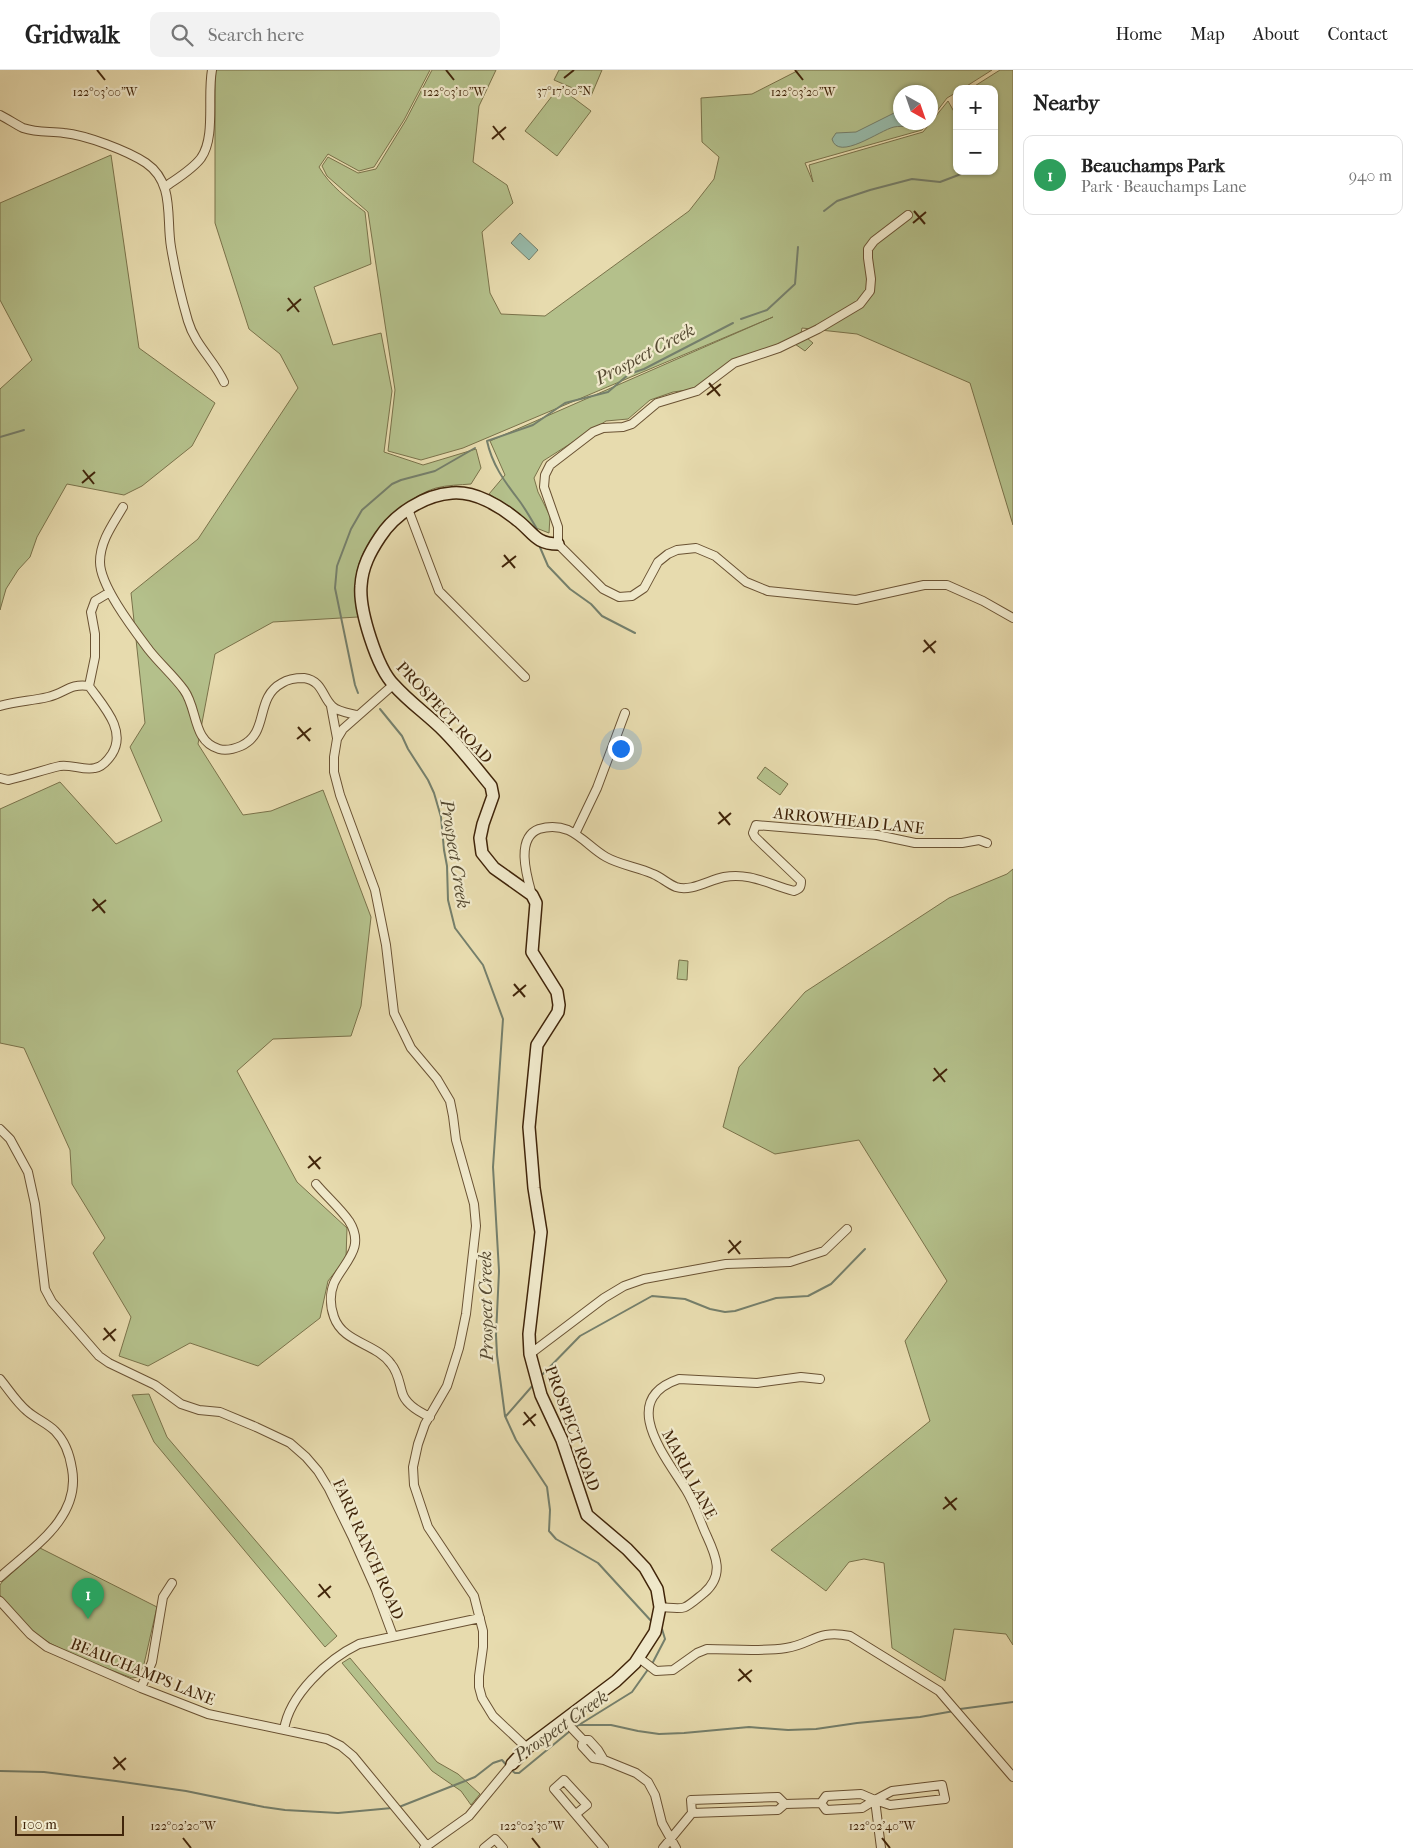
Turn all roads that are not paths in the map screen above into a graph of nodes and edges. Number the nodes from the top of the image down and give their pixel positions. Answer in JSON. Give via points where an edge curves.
{"nodes":[{"id":1,"x":212,"y":70,"type":"edge"},
{"id":2,"x":0,"y":115,"type":"edge"},
{"id":3,"x":165,"y":187,"type":"junction"},
{"id":4,"x":908,"y":215,"type":"dead end"},
{"id":5,"x":224,"y":382,"type":"dead end"},
{"id":6,"x":123,"y":507,"type":"dead end"},
{"id":7,"x":408,"y":509,"type":"junction"},
{"id":8,"x":558,"y":544,"type":"junction"},
{"id":9,"x":110,"y":592,"type":"junction"},
{"id":10,"x":1013,"y":618,"type":"edge"},
{"id":11,"x":525,"y":677,"type":"dead end"},
{"id":12,"x":393,"y":685,"type":"junction"},
{"id":13,"x":89,"y":686,"type":"junction"},
{"id":14,"x":0,"y":706,"type":"edge"},
{"id":15,"x":331,"y":706,"type":"junction"},
{"id":16,"x":625,"y":713,"type":"dead end"},
{"id":17,"x":357,"y":715,"type":"junction"},
{"id":18,"x":337,"y":739,"type":"junction"},
{"id":19,"x":0,"y":778,"type":"edge"},
{"id":20,"x":575,"y":834,"type":"junction"},
{"id":21,"x":987,"y":843,"type":"dead end"},
{"id":22,"x":532,"y":895,"type":"junction"},
{"id":23,"x":0,"y":1130,"type":"edge"},
{"id":24,"x":316,"y":1184,"type":"dead end"},
{"id":25,"x":846,"y":1229,"type":"dead end"},
{"id":26,"x":530,"y":1354,"type":"junction"},
{"id":27,"x":0,"y":1379,"type":"edge"},
{"id":28,"x":820,"y":1379,"type":"dead end"},
{"id":29,"x":430,"y":1417,"type":"junction"},
{"id":30,"x":0,"y":1576,"type":"edge"},
{"id":31,"x":172,"y":1583,"type":"dead end"},
{"id":32,"x":0,"y":1601,"type":"edge"},
{"id":33,"x":660,"y":1612,"type":"junction"},
{"id":34,"x":480,"y":1618,"type":"junction"},
{"id":35,"x":393,"y":1636,"type":"junction"},
{"id":36,"x":646,"y":1663,"type":"junction"},
{"id":37,"x":141,"y":1688,"type":"junction"},
{"id":38,"x":570,"y":1726,"type":"junction"},
{"id":39,"x":284,"y":1730,"type":"junction"},
{"id":40,"x":527,"y":1748,"type":"junction"},
{"id":41,"x":512,"y":1764,"type":"joint"},
{"id":42,"x":1013,"y":1777,"type":"edge"},
{"id":43,"x":875,"y":1800,"type":"junction"},
{"id":44,"x":821,"y":1803,"type":"junction"},
{"id":45,"x":785,"y":1804,"type":"junction"},
{"id":46,"x":692,"y":1813,"type":"junction"},
{"id":47,"x":576,"y":1814,"type":"junction"},
{"id":48,"x":671,"y":1839,"type":"junction"},
{"id":49,"x":425,"y":1847,"type":"edge"},
{"id":50,"x":484,"y":1848,"type":"edge"},
{"id":51,"x":503,"y":1848,"type":"edge"},
{"id":52,"x":604,"y":1848,"type":"edge"},
{"id":53,"x":663,"y":1848,"type":"edge"},
{"id":54,"x":676,"y":1848,"type":"edge"},
{"id":55,"x":881,"y":1848,"type":"edge"}],
"edges":[{"from":1,"to":3,"type":"street","via":[[210,136],[206,148],[201,158]]},
{"from":2,"to":3,"type":"street","via":[[23,128],[46,134],[63,132],[103,143],[147,163]]},
{"from":3,"to":5,"type":"street","via":[[169,238],[188,322],[201,349]]},
{"from":4,"to":8,"type":"street","via":[[868,249],[870,291],[860,304],[779,348],[734,363],[697,391],[657,403],[632,424],[593,432],[550,464],[544,487],[558,527]]},
{"from":6,"to":9,"type":"street","via":[[102,542],[100,562],[103,580]]},
{"from":7,"to":8,"type":"street","name":"PROSPECT ROAD","via":[[439,495],[463,493],[489,501],[546,544]]},
{"from":7,"to":11,"type":"street","via":[[439,591]]},
{"from":7,"to":12,"type":"street","name":"PROSPECT ROAD","via":[[386,528],[367,557],[361,587],[366,622],[382,667]]},
{"from":8,"to":10,"type":"street","via":[[604,589],[619,597],[632,596],[644,588],[658,562],[668,554],[696,548],[715,556],[746,582],[768,592],[856,600],[924,585],[947,585]]},
{"from":9,"to":13,"type":"street","via":[[94,602],[91,612],[96,646]]},
{"from":9,"to":15,"type":"street","via":[[149,650],[191,701],[196,724],[212,746],[222,750],[235,749],[248,743],[258,731],[265,700],[274,687],[287,680],[303,678],[312,681],[324,691]]},
{"from":12,"to":17,"type":"street"},
{"from":12,"to":22,"type":"street","name":"PROSPECT ROAD","via":[[446,732],[491,786],[493,796],[480,838],[482,853],[494,868]]},
{"from":13,"to":14,"type":"street","via":[[72,686],[48,697]]},
{"from":13,"to":19,"type":"street","via":[[116,726],[114,751],[103,764],[90,769],[62,766],[8,780]]},
{"from":15,"to":17,"type":"street"},
{"from":15,"to":18,"type":"street"},
{"from":16,"to":20,"type":"street","via":[[597,788]]},
{"from":17,"to":18,"type":"street","via":[[342,729]]},
{"from":18,"to":29,"type":"street","via":[[334,772],[375,890],[394,1013],[411,1048],[437,1079],[450,1101],[456,1140],[474,1204],[476,1226],[460,1348],[448,1386]]},
{"from":20,"to":21,"type":"street","name":"ARROWHEAD LANE","via":[[607,857],[654,874],[677,887],[688,888],[739,876],[754,877],[794,891],[801,886],[801,881],[756,837],[753,833],[756,825],[877,835],[915,843],[979,840]]},
{"from":20,"to":22,"type":"street","name":"ARROWHEAD LANE","via":[[554,826],[528,836],[525,865]]},
{"from":22,"to":26,"type":"street","name":"PROSPECT ROAD","via":[[536,903],[532,952],[557,992],[559,1005],[537,1045],[529,1127],[541,1232],[529,1334]]},
{"from":23,"to":35,"type":"street","name":"FARR RANCH ROAD","via":[[10,1139],[28,1172],[45,1289],[52,1302],[99,1356],[109,1363],[155,1385],[181,1404],[220,1412],[256,1427],[290,1444],[306,1457],[329,1489],[348,1528]]},
{"from":24,"to":29,"type":"street","via":[[349,1222],[354,1237],[354,1250],[349,1262],[334,1282],[331,1296],[334,1317],[348,1335],[382,1354],[391,1363],[402,1395],[410,1405]]},
{"from":25,"to":26,"type":"street","via":[[824,1250],[790,1262],[726,1264],[644,1279],[624,1286]]},
{"from":26,"to":33,"type":"street","name":"PROSPECT ROAD","via":[[541,1395],[562,1440],[588,1515],[645,1568],[657,1589]]},
{"from":27,"to":30,"type":"street","via":[[26,1411],[55,1431],[66,1446],[74,1479],[72,1498],[55,1527]]},
{"from":28,"to":33,"type":"street","name":"MARIA LANE","via":[[801,1377],[757,1383],[679,1379],[668,1382],[650,1400],[648,1419],[652,1435],[688,1493],[716,1555],[717,1571],[715,1582],[687,1608]]},
{"from":29,"to":34,"type":"street","via":[[418,1444],[413,1467],[414,1485],[428,1527],[474,1596]]},
{"from":31,"to":37,"type":"street","via":[[163,1597],[152,1662]]},
{"from":32,"to":37,"type":"street","name":"BEAUCHAMPS LANE","via":[[30,1634],[47,1647]]},
{"from":33,"to":36,"type":"street","name":"PROSPECT ROAD"},
{"from":34,"to":35,"type":"street"},
{"from":34,"to":40,"type":"street","via":[[483,1632],[479,1676],[482,1698],[493,1716]]},
{"from":35,"to":39,"type":"street","via":[[359,1644],[329,1663],[298,1694]]},
{"from":36,"to":38,"type":"street","name":"PROSPECT ROAD","via":[[616,1681]]},
{"from":36,"to":42,"type":"street","via":[[656,1671],[673,1670],[696,1652],[707,1649],[787,1648],[822,1635],[850,1636],[939,1691]]},
{"from":37,"to":39,"type":"street","name":"BEAUCHAMPS LANE","via":[[208,1714]]},
{"from":38,"to":40,"type":"street","name":"PROSPECT ROAD"},
{"from":38,"to":48,"type":"street","via":[[582,1740],[589,1740],[604,1760],[636,1773],[648,1782]]},
{"from":39,"to":49,"type":"street","name":"BEAUCHAMPS LANE","via":[[327,1739],[341,1746],[353,1756]]},
{"from":40,"to":41,"type":"street","name":"PROSPECT ROAD"},
{"from":41,"to":49,"type":"street","name":"PROSPECT ROAD","via":[[469,1816]]},
{"from":43,"to":43,"type":"street","via":[[890,1805],[945,1799],[942,1785],[892,1791]]},
{"from":43,"to":44,"type":"street","via":[[861,1794],[826,1796]]},
{"from":43,"to":44,"type":"street","via":[[862,1808],[826,1810]]},
{"from":43,"to":55,"type":"street"},
{"from":44,"to":45,"type":"street"},
{"from":45,"to":46,"type":"street","via":[[778,1810]]},
{"from":45,"to":46,"type":"street","via":[[778,1797],[691,1800]]},
{"from":46,"to":48,"type":"street"},
{"from":47,"to":47,"type":"street","via":[[554,1789],[564,1780],[587,1805]]},
{"from":47,"to":52,"type":"street"},
{"from":48,"to":53,"type":"street"},
{"from":48,"to":54,"type":"street"},
{"from":50,"to":51,"type":"street","via":[[495,1839]]}]}
